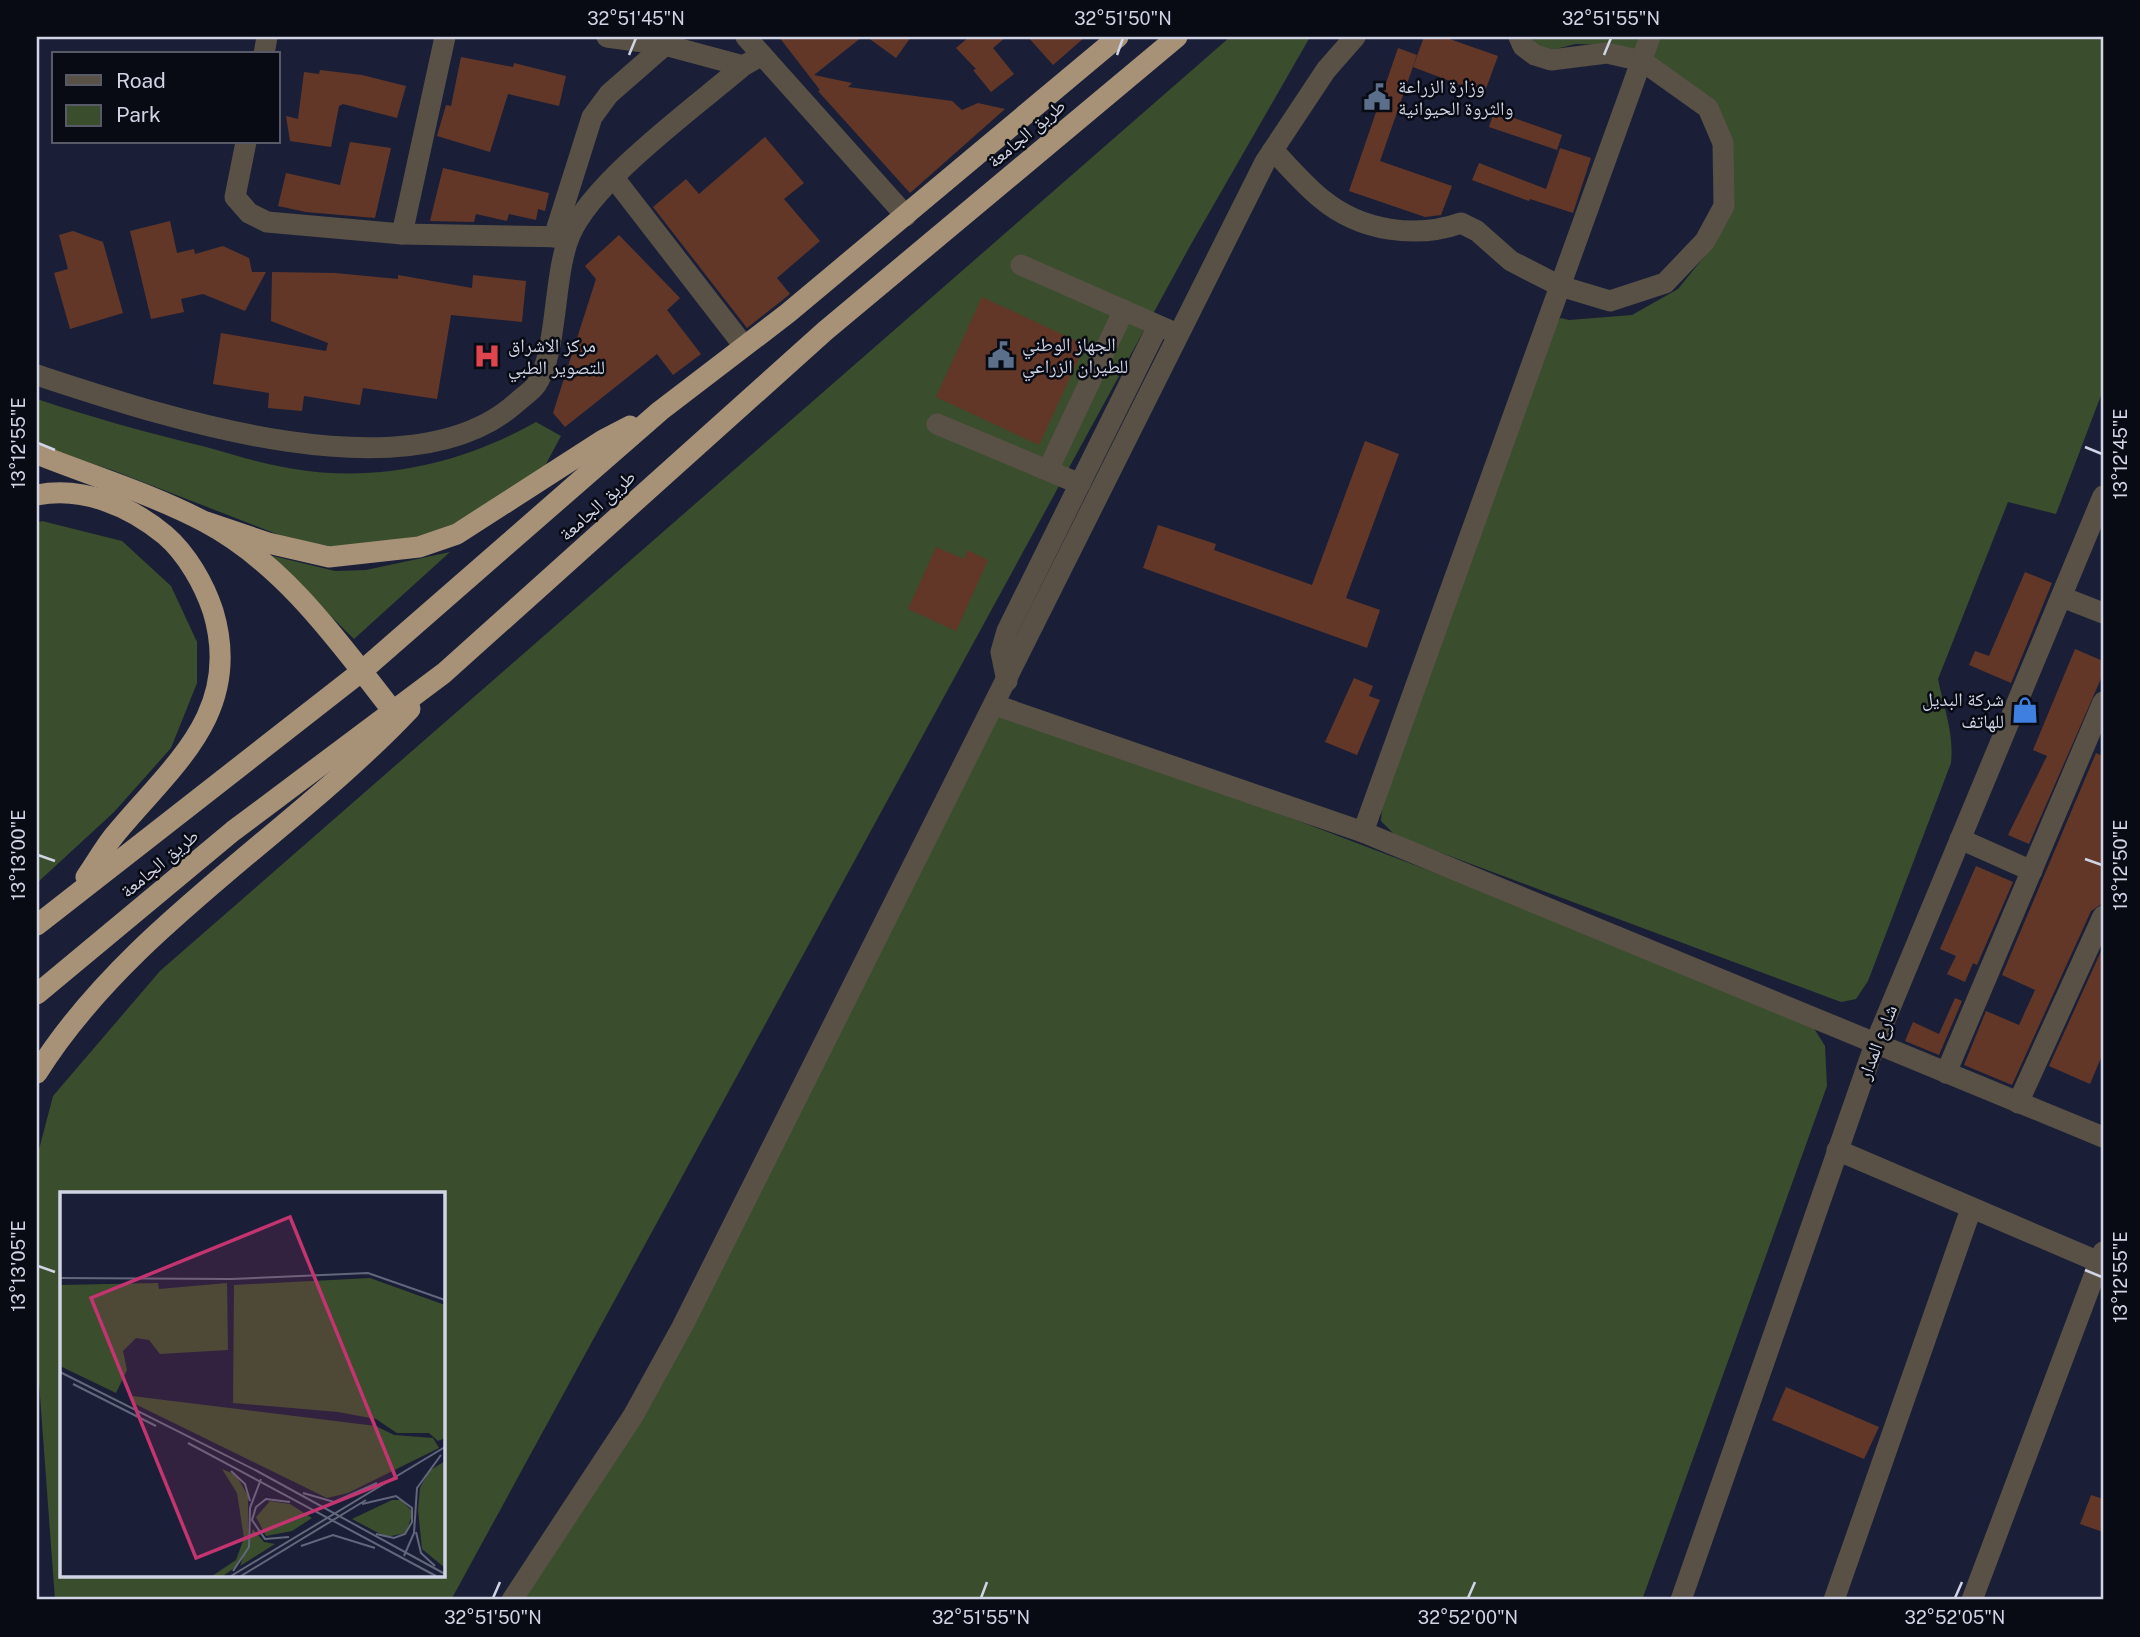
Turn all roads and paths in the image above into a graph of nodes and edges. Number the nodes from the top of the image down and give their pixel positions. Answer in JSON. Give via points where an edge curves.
{"nodes":[{"id":1,"x":445,"y":37,"type":"edge"},
{"id":2,"x":607,"y":37,"type":"edge"},
{"id":3,"x":746,"y":37,"type":"edge"},
{"id":4,"x":1177,"y":37,"type":"edge"},
{"id":5,"x":1355,"y":37,"type":"edge"},
{"id":6,"x":1519,"y":37,"type":"edge"},
{"id":7,"x":1650,"y":37,"type":"edge"},
{"id":8,"x":1112,"y":39,"type":"edge"},
{"id":9,"x":665,"y":45,"type":"junction"},
{"id":10,"x":762,"y":55,"type":"junction"},
{"id":11,"x":1642,"y":61,"type":"junction"},
{"id":12,"x":743,"y":66,"type":"junction"},
{"id":13,"x":246,"y":144,"type":"edge"},
{"id":14,"x":1273,"y":150,"type":"junction"},
{"id":15,"x":614,"y":178,"type":"junction"},
{"id":16,"x":906,"y":216,"type":"junction"},
{"id":17,"x":402,"y":234,"type":"junction"},
{"id":18,"x":561,"y":237,"type":"junction"},
{"id":19,"x":1021,"y":265,"type":"dead end"},
{"id":20,"x":1560,"y":286,"type":"junction"},
{"id":21,"x":1124,"y":310,"type":"junction"},
{"id":22,"x":1158,"y":326,"type":"junction"},
{"id":23,"x":1179,"y":334,"type":"junction"},
{"id":24,"x":744,"y":346,"type":"junction"},
{"id":25,"x":37,"y":375,"type":"edge"},
{"id":26,"x":660,"y":411,"type":"junction"},
{"id":27,"x":937,"y":424,"type":"dead end"},
{"id":28,"x":37,"y":454,"type":"edge"},
{"id":29,"x":1048,"y":470,"type":"junction"},
{"id":30,"x":1080,"y":484,"type":"junction"},
{"id":31,"x":37,"y":495,"type":"edge"},
{"id":32,"x":2103,"y":496,"type":"edge"},
{"id":33,"x":206,"y":522,"type":"junction"},
{"id":34,"x":2062,"y":597,"type":"junction"},
{"id":35,"x":2103,"y":613,"type":"edge"},
{"id":36,"x":362,"y":671,"type":"junction"},
{"id":37,"x":444,"y":673,"type":"junction"},
{"id":38,"x":1007,"y":681,"type":"junction"},
{"id":39,"x":2103,"y":702,"type":"edge"},
{"id":40,"x":995,"y":705,"type":"junction"},
{"id":41,"x":392,"y":710,"type":"junction"},
{"id":42,"x":1363,"y":832,"type":"junction"},
{"id":43,"x":1960,"y":839,"type":"junction"},
{"id":44,"x":2032,"y":871,"type":"junction"},
{"id":45,"x":76,"y":891,"type":"junction"},
{"id":46,"x":2103,"y":916,"type":"edge"},
{"id":47,"x":37,"y":925,"type":"edge"},
{"id":48,"x":37,"y":994,"type":"edge"},
{"id":49,"x":1875,"y":1044,"type":"junction"},
{"id":50,"x":37,"y":1073,"type":"edge"},
{"id":51,"x":1946,"y":1073,"type":"junction"},
{"id":52,"x":2018,"y":1103,"type":"junction"},
{"id":53,"x":2103,"y":1137,"type":"edge"},
{"id":54,"x":1838,"y":1150,"type":"junction"},
{"id":55,"x":1971,"y":1209,"type":"junction"},
{"id":56,"x":2101,"y":1257,"type":"edge"},
{"id":57,"x":512,"y":1600,"type":"edge"},
{"id":58,"x":1681,"y":1600,"type":"edge"},
{"id":59,"x":1834,"y":1600,"type":"edge"},
{"id":60,"x":1972,"y":1600,"type":"edge"}],
"edges":[{"from":1,"to":17,"type":"street"},
{"from":2,"to":9,"type":"street"},
{"from":3,"to":10,"type":"street"},
{"from":4,"to":37,"type":"highway","name":"طريق الجامعة","via":[[825,331]]},
{"from":5,"to":14,"type":"street","via":[[1326,70]]},
{"from":6,"to":11,"type":"street","via":[[1535,55],[1551,60],[1607,53]]},
{"from":7,"to":11,"type":"street"},
{"from":8,"to":16,"type":"highway","name":"طريق الجامعة"},
{"from":9,"to":12,"type":"street"},
{"from":9,"to":18,"type":"street","via":[[608,94],[592,117]]},
{"from":10,"to":12,"type":"street"},
{"from":10,"to":16,"type":"street"},
{"from":11,"to":20,"type":"street"},
{"from":11,"to":20,"type":"street","via":[[1708,108],[1723,143],[1724,206],[1705,241],[1665,283],[1610,301]]},
{"from":12,"to":15,"type":"street"},
{"from":13,"to":17,"type":"street","via":[[235,197],[249,213],[267,222]]},
{"from":14,"to":20,"type":"street","via":[[1324,201],[1361,221],[1401,233],[1437,231],[1461,223],[1478,230],[1511,261]]},
{"from":14,"to":23,"type":"street"},
{"from":15,"to":18,"type":"street"},
{"from":15,"to":24,"type":"street"},
{"from":16,"to":24,"type":"highway","name":"طريق الجامعة"},
{"from":17,"to":18,"type":"street"},
{"from":18,"to":25,"type":"street","via":[[548,350],[536,385],[501,416],[463,434],[403,445],[346,448],[244,435],[131,406]]},
{"from":19,"to":21,"type":"street"},
{"from":20,"to":42,"type":"street"},
{"from":21,"to":22,"type":"street"},
{"from":21,"to":29,"type":"street"},
{"from":22,"to":23,"type":"street"},
{"from":22,"to":30,"type":"street"},
{"from":23,"to":38,"type":"street"},
{"from":24,"to":26,"type":"highway","name":"طريق الجامعة"},
{"from":26,"to":33,"type":"highway","via":[[603,440],[457,534],[419,547],[329,557]]},
{"from":26,"to":36,"type":"highway","name":"طريق الجامعة"},
{"from":27,"to":29,"type":"street"},
{"from":28,"to":33,"type":"highway"},
{"from":29,"to":30,"type":"street"},
{"from":30,"to":38,"type":"street","via":[[1007,631],[1001,652]]},
{"from":31,"to":45,"type":"highway","via":[[80,494],[112,503],[143,518],[173,542],[210,601],[222,661],[218,685],[197,738],[113,838]]},
{"from":32,"to":34,"type":"street","name":"شارع المدار"},
{"from":33,"to":36,"type":"highway","via":[[267,566]]},
{"from":34,"to":35,"type":"street"},
{"from":34,"to":43,"type":"street","name":"شارع المدار"},
{"from":36,"to":41,"type":"highway"},
{"from":36,"to":45,"type":"highway","name":"طريق الجامعة"},
{"from":37,"to":41,"type":"highway","name":"طريق الجامعة"},
{"from":37,"to":50,"type":"highway","via":[[324,792],[180,914],[105,986],[58,1040]]},
{"from":38,"to":40,"type":"street"},
{"from":39,"to":44,"type":"street"},
{"from":40,"to":42,"type":"street"},
{"from":40,"to":57,"type":"street","via":[[676,1338],[633,1416]]},
{"from":41,"to":48,"type":"highway","name":"طريق الجامعة","via":[[233,831]]},
{"from":42,"to":49,"type":"street"},
{"from":43,"to":44,"type":"street"},
{"from":43,"to":49,"type":"street","name":"شارع المدار"},
{"from":44,"to":51,"type":"street"},
{"from":45,"to":47,"type":"highway","name":"طريق الجامعة"},
{"from":46,"to":52,"type":"street"},
{"from":49,"to":51,"type":"street"},
{"from":49,"to":54,"type":"street","name":"شارع المدار"},
{"from":51,"to":52,"type":"street"},
{"from":52,"to":53,"type":"street"},
{"from":54,"to":55,"type":"street"},
{"from":54,"to":58,"type":"street","name":"شارع المدار"},
{"from":55,"to":56,"type":"street"},
{"from":55,"to":59,"type":"street"},
{"from":56,"to":60,"type":"street"}]}
